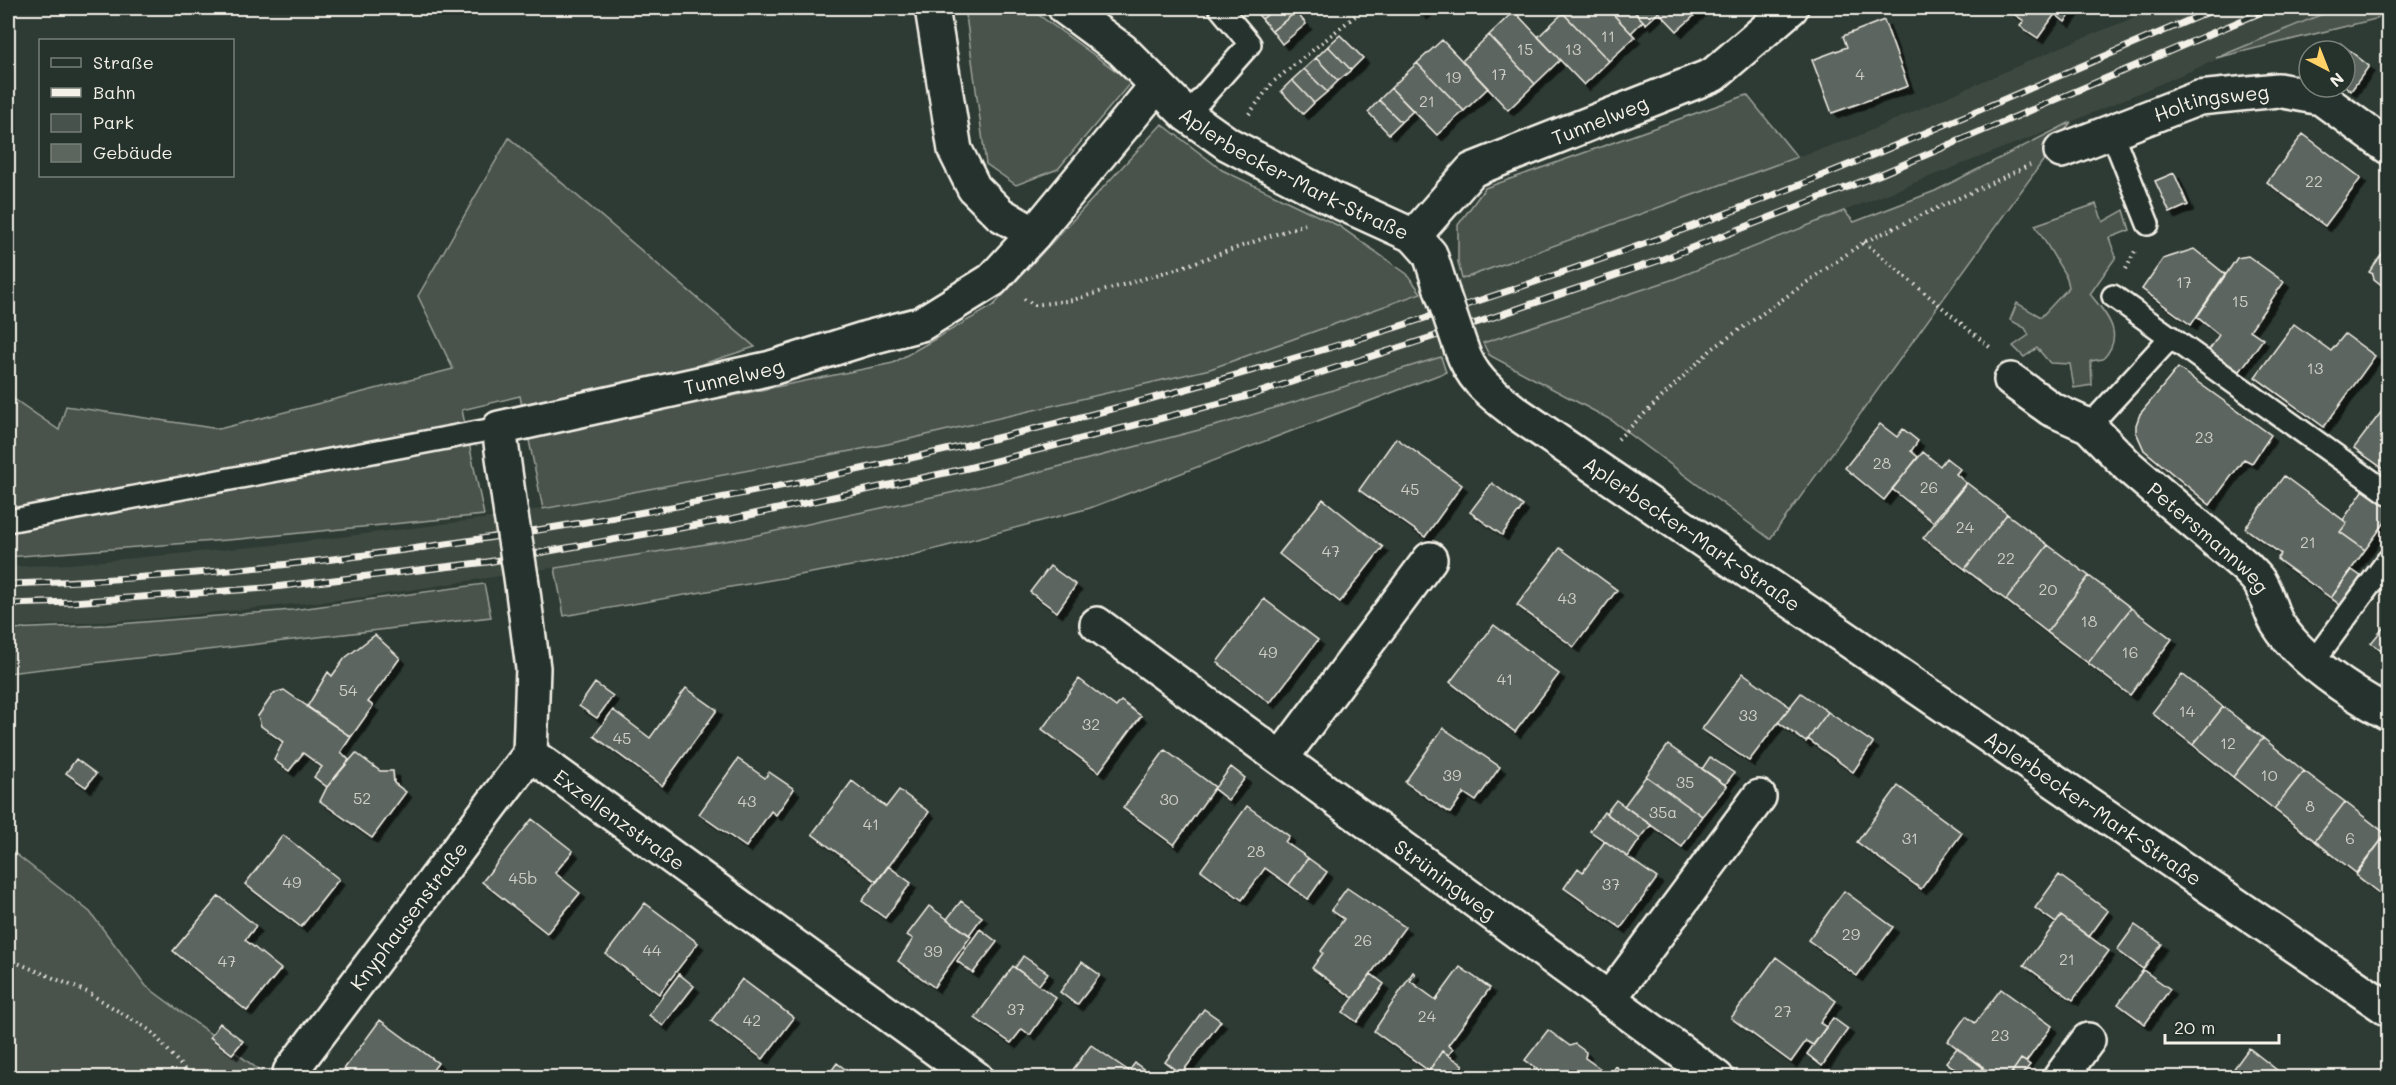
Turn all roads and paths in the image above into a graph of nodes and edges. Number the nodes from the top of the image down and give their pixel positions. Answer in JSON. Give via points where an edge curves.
{"nodes":[{"id":1,"x":932,"y":8,"type":"edge"},
{"id":2,"x":1065,"y":8,"type":"edge"},
{"id":3,"x":1220,"y":8,"type":"edge"},
{"id":4,"x":1365,"y":8,"type":"edge"},
{"id":5,"x":1791,"y":8,"type":"edge"},
{"id":6,"x":1157,"y":85,"type":"junction"},
{"id":7,"x":1187,"y":115,"type":"junction"},
{"id":8,"x":2112,"y":133,"type":"junction"},
{"id":9,"x":1228,"y":144,"type":"junction"},
{"id":10,"x":2388,"y":147,"type":"edge"},
{"id":11,"x":2061,"y":151,"type":"joint"},
{"id":12,"x":1337,"y":201,"type":"junction"},
{"id":13,"x":2148,"y":224,"type":"joint"},
{"id":14,"x":1034,"y":234,"type":"junction"},
{"id":15,"x":1414,"y":236,"type":"junction"},
{"id":16,"x":1864,"y":242,"type":"junction"},
{"id":17,"x":992,"y":280,"type":"junction"},
{"id":18,"x":2113,"y":296,"type":"joint"},
{"id":19,"x":2171,"y":337,"type":"junction"},
{"id":20,"x":2011,"y":380,"type":"joint"},
{"id":21,"x":2089,"y":426,"type":"junction"},
{"id":22,"x":499,"y":428,"type":"junction"},
{"id":23,"x":1591,"y":465,"type":"junction"},
{"id":24,"x":2388,"y":493,"type":"edge"},
{"id":25,"x":8,"y":520,"type":"edge"},
{"id":26,"x":1430,"y":559,"type":"dead end"},
{"id":27,"x":2388,"y":560,"type":"edge"},
{"id":28,"x":1097,"y":624,"type":"dead end"},
{"id":29,"x":2313,"y":662,"type":"junction"},
{"id":30,"x":2388,"y":713,"type":"edge"},
{"id":31,"x":530,"y":754,"type":"junction"},
{"id":32,"x":1282,"y":757,"type":"junction"},
{"id":33,"x":1759,"y":796,"type":"dead end"},
{"id":34,"x":8,"y":960,"type":"edge"},
{"id":35,"x":1610,"y":999,"type":"junction"},
{"id":36,"x":2388,"y":1009,"type":"edge"},
{"id":37,"x":2088,"y":1040,"type":"dead end"},
{"id":38,"x":192,"y":1077,"type":"edge"},
{"id":39,"x":288,"y":1077,"type":"edge"},
{"id":40,"x":976,"y":1077,"type":"edge"},
{"id":41,"x":1718,"y":1077,"type":"edge"},
{"id":42,"x":2060,"y":1077,"type":"edge"}],
"edges":[{"from":1,"to":14,"type":"street","via":[[955,150],[974,188],[1000,214]]},
{"from":2,"to":6,"type":"street","name":"Aplerbecker-Mark-Straße","via":[[1122,50]]},
{"from":3,"to":7,"type":"lane","via":[[1250,44]]},
{"from":4,"to":9,"type":"path","via":[[1273,82]]},
{"from":5,"to":15,"type":"street","name":"Tunnelweg","via":[[1713,75],[1472,170]]},
{"from":6,"to":7,"type":"street","name":"Aplerbecker-Mark-Straße"},
{"from":6,"to":14,"type":"street","name":"Tunnelweg"},
{"from":7,"to":9,"type":"street","name":"Aplerbecker-Mark-Straße"},
{"from":8,"to":10,"type":"street","name":"Holtingsweg","via":[[2199,98],[2278,90],[2321,98]]},
{"from":8,"to":11,"type":"street","name":"Holtingsweg"},
{"from":8,"to":13,"type":"lane"},
{"from":9,"to":12,"type":"street","name":"Aplerbecker-Mark-Straße"},
{"from":11,"to":16,"type":"path"},
{"from":12,"to":15,"type":"street","name":"Aplerbecker-Mark-Straße"},
{"from":12,"to":17,"type":"path","via":[[1301,227],[1073,300],[1035,305]]},
{"from":13,"to":18,"type":"path"},
{"from":14,"to":17,"type":"street","name":"Tunnelweg"},
{"from":15,"to":23,"type":"street","name":"Aplerbecker-Mark-Straße","bridge":true,"via":[[1430,254],[1466,364],[1478,382]]},
{"from":16,"to":20,"type":"path","via":[[1991,348]]},
{"from":16,"to":23,"type":"path","via":[[1712,349]]},
{"from":17,"to":22,"type":"street","name":"Tunnelweg","via":[[921,324],[771,368]]},
{"from":18,"to":19,"type":"lane"},
{"from":19,"to":21,"type":"lane"},
{"from":19,"to":24,"type":"lane"},
{"from":20,"to":21,"type":"street","name":"Petersmannweg","via":[[2051,409]]},
{"from":21,"to":29,"type":"street","name":"Petersmannweg","via":[[2129,467],[2246,567],[2261,584],[2277,623]]},
{"from":22,"to":25,"type":"lane","name":"Tunnelweg"},
{"from":22,"to":31,"type":"street","bridge":true,"via":[[532,668]]},
{"from":23,"to":36,"type":"street","name":"Aplerbecker-Mark-Straße"},
{"from":26,"to":32,"type":"street"},
{"from":27,"to":29,"type":"lane"},
{"from":28,"to":32,"type":"street","name":"Strüningweg"},
{"from":29,"to":30,"type":"street","name":"Petersmannweg"},
{"from":31,"to":39,"type":"street","name":"Knyphausenstraße"},
{"from":31,"to":40,"type":"street","name":"Exzellenzstraße"},
{"from":32,"to":35,"type":"street","name":"Strüningweg"},
{"from":33,"to":35,"type":"street"},
{"from":34,"to":38,"type":"path","via":[[87,992],[151,1031]]},
{"from":35,"to":41,"type":"street","name":"Strüningweg"},
{"from":37,"to":42,"type":"street"}]}
